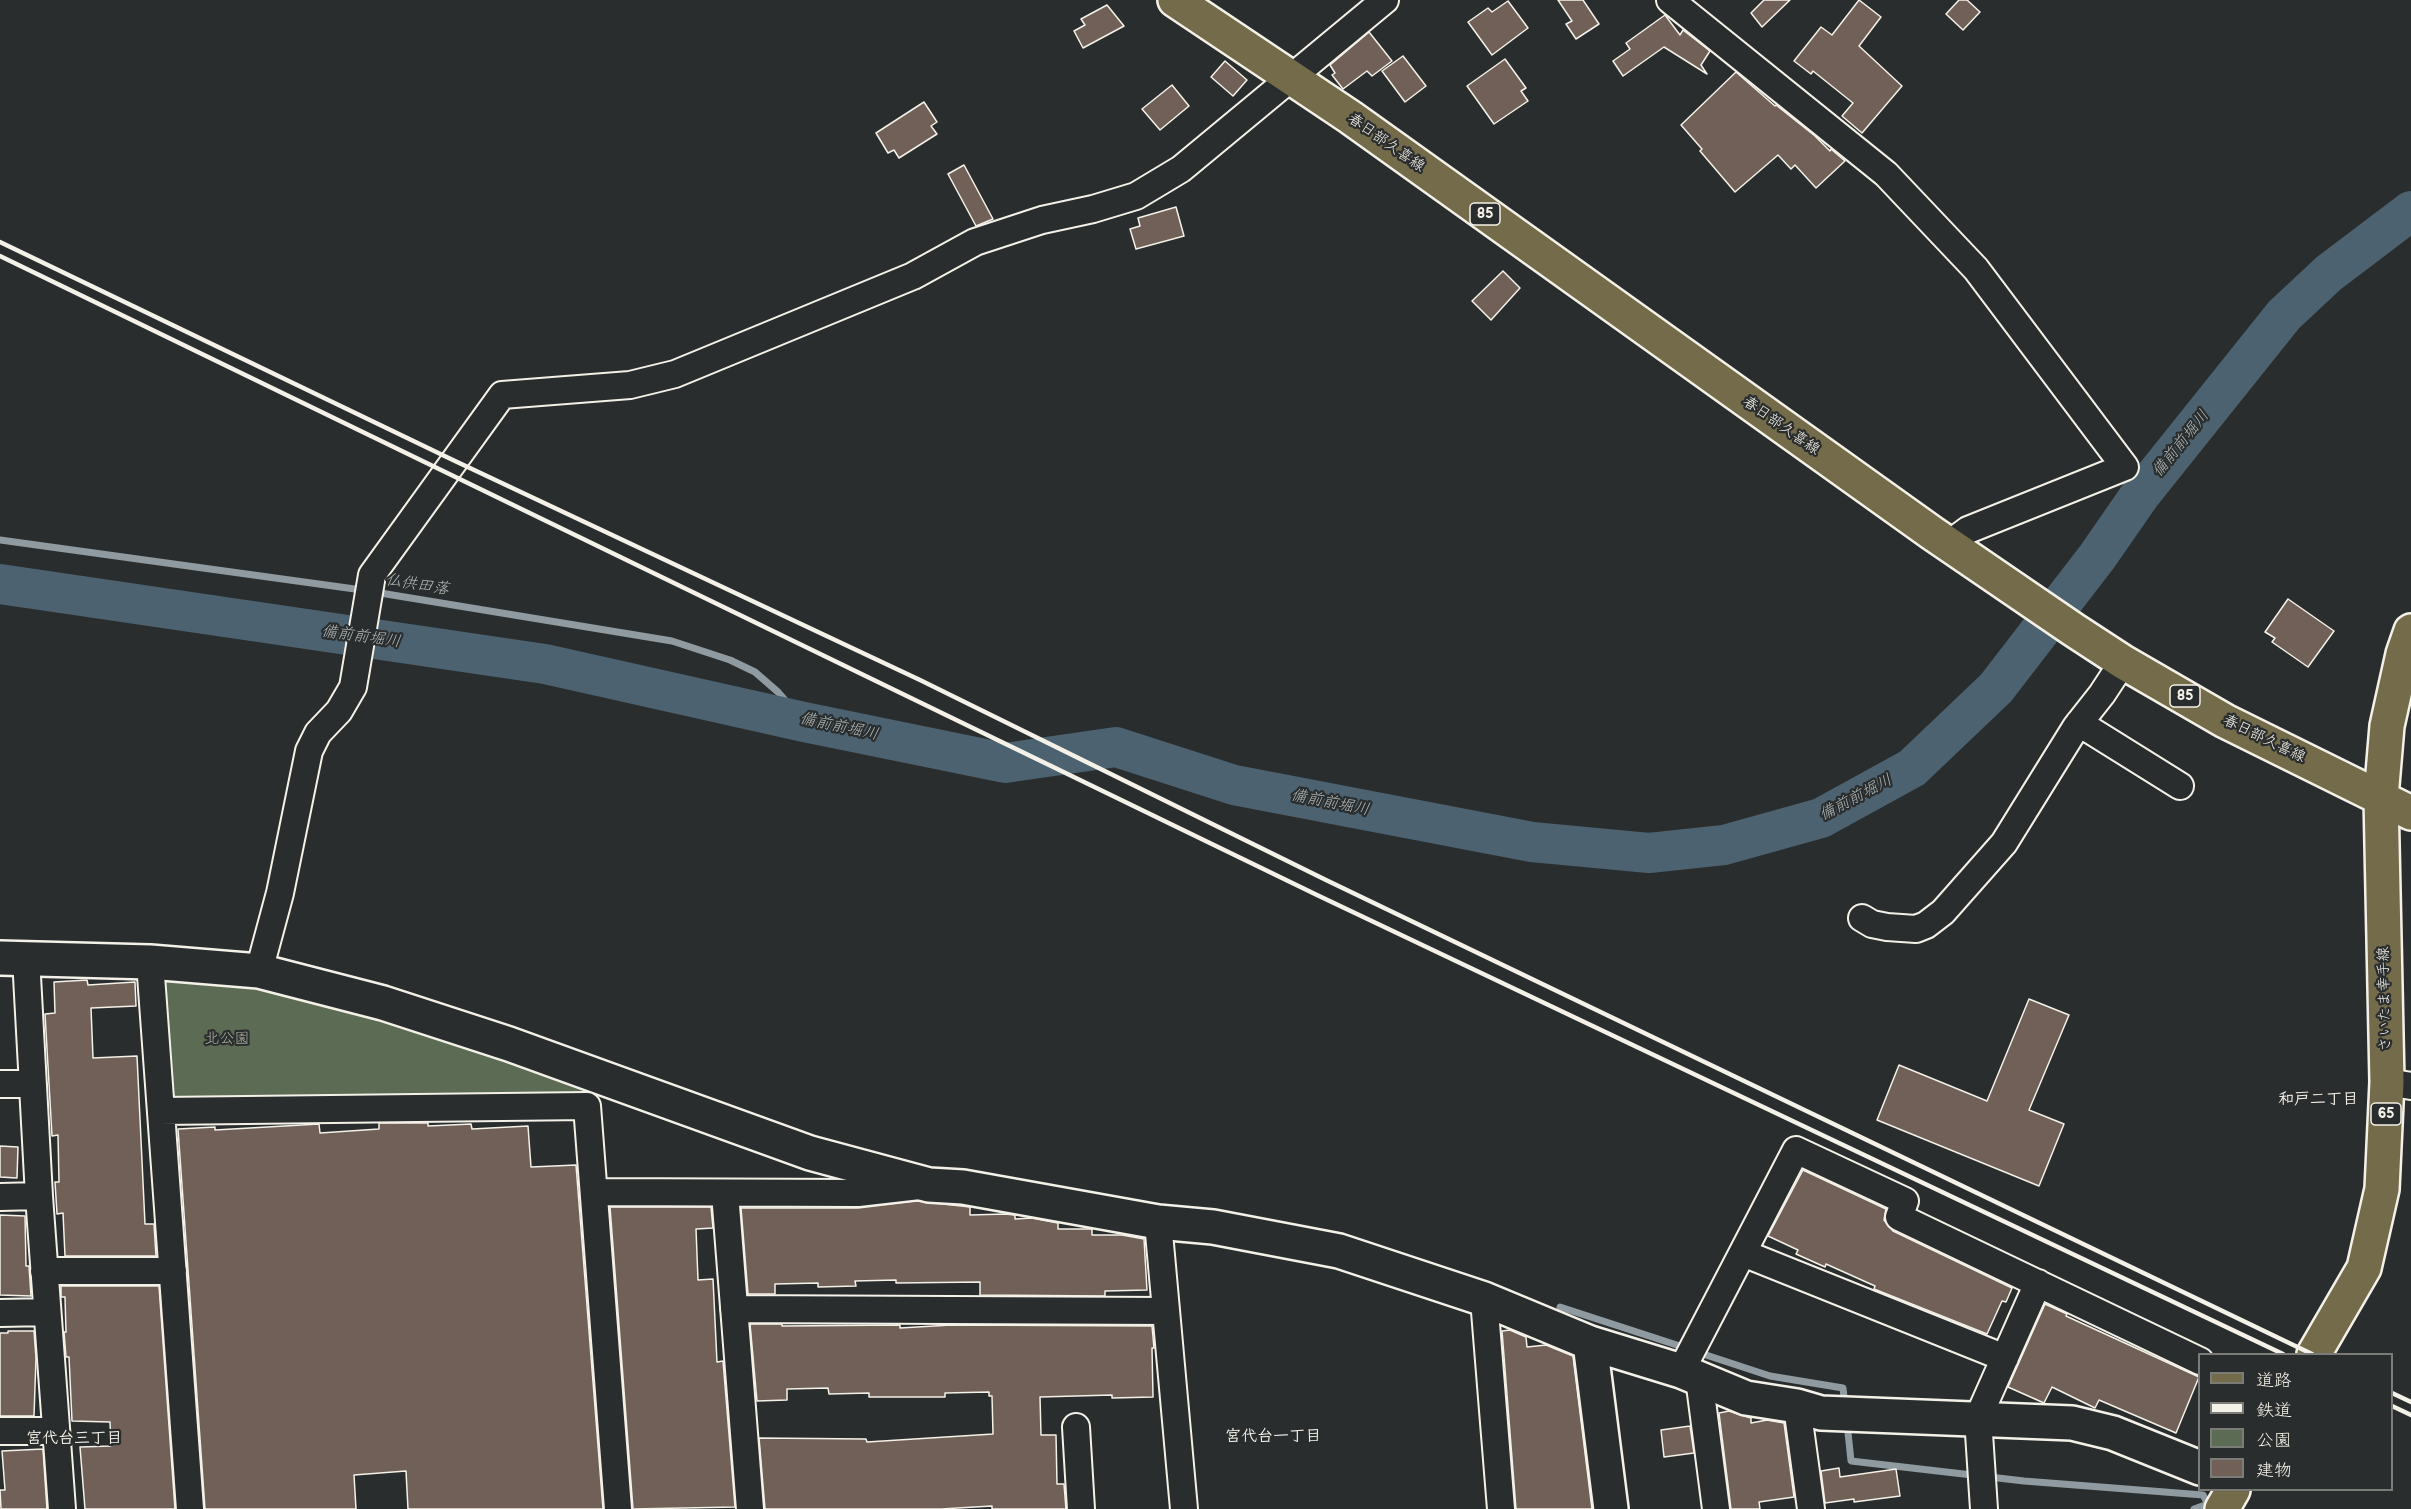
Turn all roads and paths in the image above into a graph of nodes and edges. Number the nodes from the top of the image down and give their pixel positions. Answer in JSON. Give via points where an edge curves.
{"nodes":[{"id":1,"x":1175,"y":0,"type":"edge"},
{"id":2,"x":1385,"y":0,"type":"edge"},
{"id":3,"x":1670,"y":0,"type":"edge"},
{"id":4,"x":1289,"y":78,"type":"junction"},
{"id":5,"x":1949,"y":544,"type":"junction"},
{"id":6,"x":2411,"y":631,"type":"edge"},
{"id":7,"x":2123,"y":662,"type":"junction"},
{"id":8,"x":2079,"y":723,"type":"junction"},
{"id":9,"x":2180,"y":786,"type":"dead end"},
{"id":10,"x":2381,"y":797,"type":"junction"},
{"id":11,"x":2411,"y":813,"type":"edge"},
{"id":12,"x":1862,"y":918,"type":"dead end"},
{"id":13,"x":13,"y":958,"type":"edge"},
{"id":14,"x":150,"y":962,"type":"junction"},
{"id":15,"x":259,"y":971,"type":"junction"},
{"id":16,"x":0,"y":1084,"type":"edge"},
{"id":17,"x":33,"y":1084,"type":"junction"},
{"id":18,"x":2399,"y":1084,"type":"edge"},
{"id":19,"x":161,"y":1111,"type":"junction"},
{"id":20,"x":929,"y":1185,"type":"junction"},
{"id":21,"x":594,"y":1192,"type":"junction"},
{"id":22,"x":725,"y":1193,"type":"junction"},
{"id":23,"x":0,"y":1197,"type":"edge"},
{"id":24,"x":39,"y":1197,"type":"junction"},
{"id":25,"x":1158,"y":1222,"type":"junction"},
{"id":26,"x":1743,"y":1253,"type":"junction"},
{"id":27,"x":44,"y":1271,"type":"junction"},
{"id":28,"x":173,"y":1271,"type":"junction"},
{"id":29,"x":2038,"y":1283,"type":"junction"},
{"id":30,"x":1484,"y":1299,"type":"junction"},
{"id":31,"x":734,"y":1309,"type":"junction"},
{"id":32,"x":1166,"y":1311,"type":"junction"},
{"id":33,"x":47,"y":1312,"type":"junction"},
{"id":34,"x":0,"y":1313,"type":"edge"},
{"id":35,"x":1590,"y":1343,"type":"junction"},
{"id":36,"x":2315,"y":1353,"type":"edge"},
{"id":37,"x":2005,"y":1358,"type":"junction"},
{"id":38,"x":2198,"y":1361,"type":"edge"},
{"id":39,"x":1690,"y":1375,"type":"junction"},
{"id":40,"x":1797,"y":1406,"type":"junction"},
{"id":41,"x":1978,"y":1419,"type":"junction"},
{"id":42,"x":1076,"y":1427,"type":"dead end"},
{"id":43,"x":0,"y":1431,"type":"edge"},
{"id":44,"x":56,"y":1431,"type":"junction"},
{"id":45,"x":2198,"y":1468,"type":"edge"},
{"id":46,"x":2232,"y":1491,"type":"edge"},
{"id":47,"x":62,"y":1509,"type":"edge"},
{"id":48,"x":189,"y":1509,"type":"edge"},
{"id":49,"x":618,"y":1509,"type":"edge"},
{"id":50,"x":750,"y":1509,"type":"edge"},
{"id":51,"x":1081,"y":1509,"type":"edge"},
{"id":52,"x":1184,"y":1509,"type":"edge"},
{"id":53,"x":1501,"y":1509,"type":"edge"},
{"id":54,"x":1611,"y":1509,"type":"edge"},
{"id":55,"x":1716,"y":1509,"type":"edge"},
{"id":56,"x":1811,"y":1509,"type":"edge"},
{"id":57,"x":1984,"y":1509,"type":"edge"},
{"id":58,"x":2222,"y":1509,"type":"edge"}],
"edges":[{"from":1,"to":4,"type":"main road","name":"春日部久喜線","number":"85"},
{"from":2,"to":4,"type":"street"},
{"from":3,"to":5,"type":"street","via":[[1886,174],[1976,269],[2125,467],[1968,530]]},
{"from":4,"to":5,"type":"main road","name":"春日部久喜線","number":"85","via":[[1350,117]]},
{"from":4,"to":15,"type":"street","via":[[1181,169],[1136,196],[1042,220],[975,243],[913,276],[675,374],[630,385],[502,395],[372,575],[353,687],[309,751],[280,893]]},
{"from":5,"to":7,"type":"main road","name":"春日部久喜線","number":"85"},
{"from":6,"to":10,"type":"main road","name":"さいたま幸手線","number":"65","via":[[2387,726]]},
{"from":7,"to":8,"type":"street"},
{"from":7,"to":10,"type":"main road","name":"春日部久喜線","number":"85","via":[[2225,721]]},
{"from":8,"to":9,"type":"street"},
{"from":8,"to":12,"type":"street","via":[[2004,843],[1943,912],[1916,929],[1872,924]]},
{"from":10,"to":11,"type":"main road","name":"春日部久喜線","number":"85"},
{"from":10,"to":18,"type":"main road","name":"さいたま幸手線","number":"65"},
{"from":13,"to":14,"type":"street"},
{"from":13,"to":17,"type":"street"},
{"from":14,"to":15,"type":"street"},
{"from":14,"to":19,"type":"street"},
{"from":15,"to":20,"type":"street","via":[[382,1003],[509,1044],[810,1153]]},
{"from":16,"to":17,"type":"street"},
{"from":17,"to":24,"type":"street"},
{"from":18,"to":36,"type":"main road","name":"さいたま幸手線","number":"65","via":[[2364,1268]]},
{"from":19,"to":21,"type":"street","via":[[587,1106]]},
{"from":19,"to":28,"type":"street"},
{"from":20,"to":22,"type":"street","via":[[858,1193]]},
{"from":20,"to":25,"type":"street","via":[[963,1187]]},
{"from":21,"to":22,"type":"street"},
{"from":21,"to":49,"type":"street"},
{"from":22,"to":31,"type":"street"},
{"from":23,"to":24,"type":"street"},
{"from":24,"to":27,"type":"street"},
{"from":25,"to":30,"type":"street","via":[[1214,1227],[1339,1251]]},
{"from":25,"to":32,"type":"street"},
{"from":26,"to":29,"type":"street","via":[[1796,1150],[1905,1201],[1899,1217]]},
{"from":26,"to":37,"type":"street"},
{"from":26,"to":39,"type":"street"},
{"from":27,"to":28,"type":"street"},
{"from":27,"to":33,"type":"street"},
{"from":28,"to":48,"type":"street"},
{"from":29,"to":37,"type":"street"},
{"from":29,"to":38,"type":"street"},
{"from":30,"to":35,"type":"street"},
{"from":30,"to":53,"type":"street"},
{"from":31,"to":32,"type":"street"},
{"from":31,"to":50,"type":"street"},
{"from":32,"to":52,"type":"street"},
{"from":33,"to":34,"type":"street"},
{"from":33,"to":44,"type":"street"},
{"from":35,"to":39,"type":"street"},
{"from":35,"to":54,"type":"street"},
{"from":37,"to":41,"type":"street"},
{"from":39,"to":40,"type":"street","via":[[1746,1398]]},
{"from":39,"to":55,"type":"street"},
{"from":40,"to":41,"type":"street","via":[[1821,1413]]},
{"from":40,"to":56,"type":"street"},
{"from":41,"to":45,"type":"street","via":[[2072,1423],[2113,1432]]},
{"from":41,"to":57,"type":"street"},
{"from":42,"to":51,"type":"street"},
{"from":43,"to":44,"type":"street"},
{"from":44,"to":47,"type":"street"},
{"from":46,"to":58,"type":"main road"}]}
